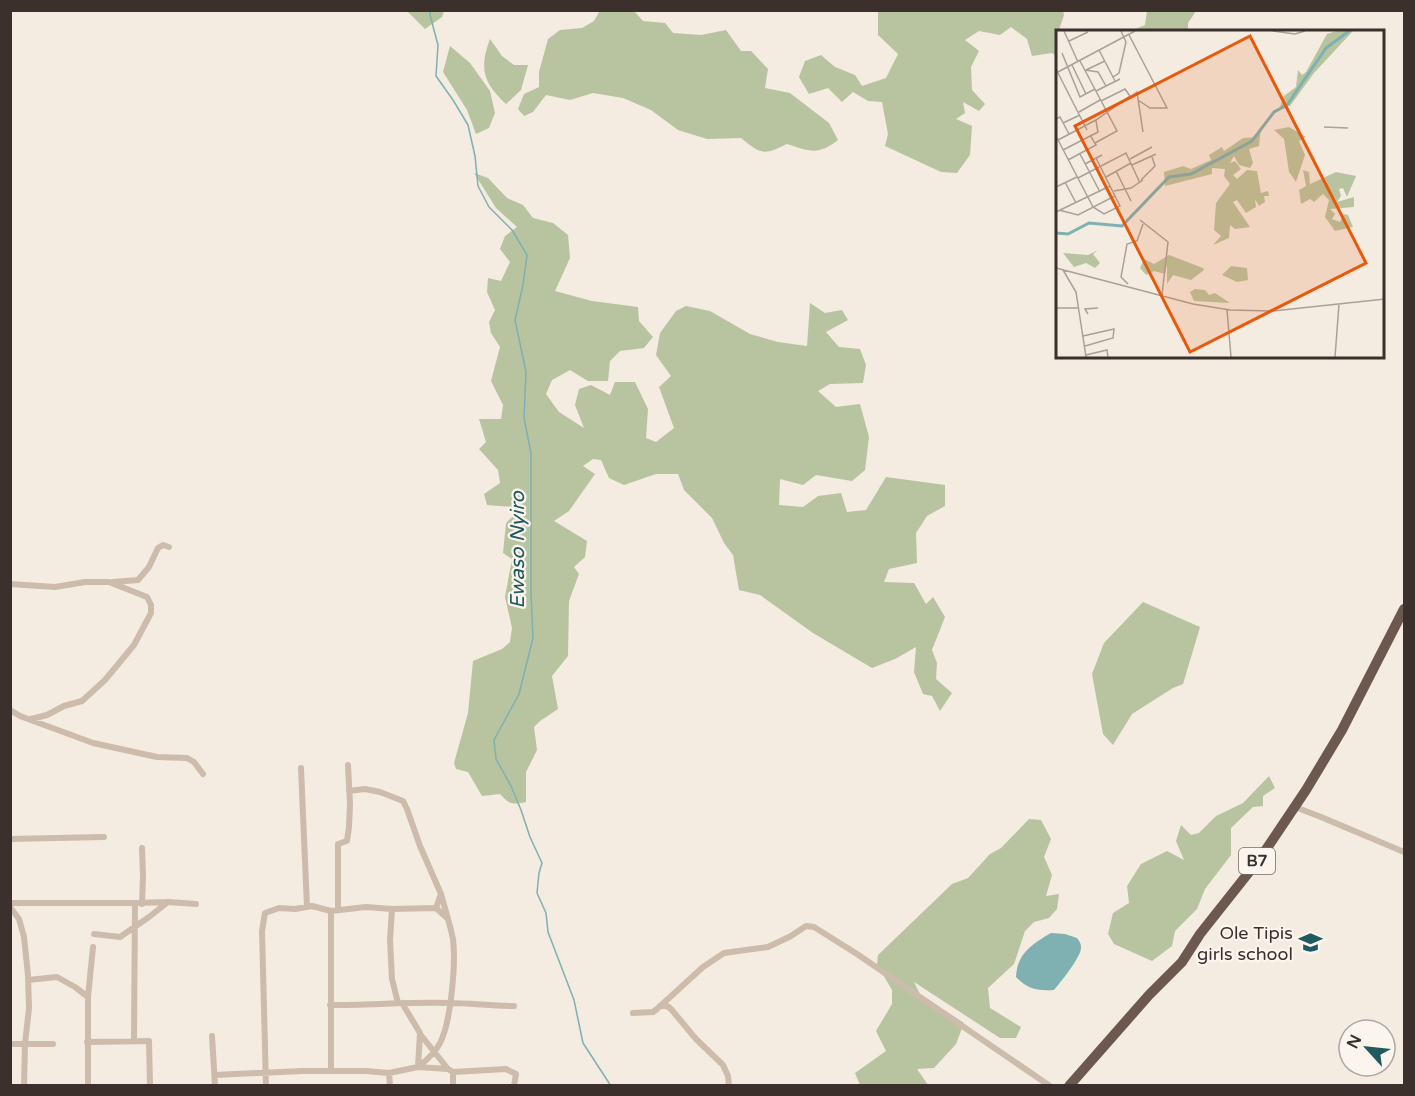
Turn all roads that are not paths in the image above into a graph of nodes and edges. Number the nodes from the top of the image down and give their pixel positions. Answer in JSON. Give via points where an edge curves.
{"nodes":[{"id":1,"x":169,"y":547,"type":"dead end"},
{"id":2,"x":109,"y":582,"type":"junction"},
{"id":3,"x":10,"y":584,"type":"edge"},
{"id":4,"x":1404,"y":609,"type":"edge"},
{"id":5,"x":10,"y":710,"type":"edge"},
{"id":6,"x":31,"y":719,"type":"junction"},
{"id":7,"x":348,"y":765,"type":"dead end"},
{"id":8,"x":301,"y":768,"type":"dead end"},
{"id":9,"x":203,"y":774,"type":"dead end"},
{"id":10,"x":349,"y":791,"type":"junction"},
{"id":11,"x":1295,"y":807,"type":"junction"},
{"id":12,"x":104,"y":837,"type":"dead end"},
{"id":13,"x":10,"y":839,"type":"edge"},
{"id":14,"x":142,"y":848,"type":"dead end"},
{"id":15,"x":1404,"y":852,"type":"edge"},
{"id":16,"x":441,"y":894,"type":"junction"},
{"id":17,"x":168,"y":902,"type":"junction"},
{"id":18,"x":138,"y":904,"type":"junction"},
{"id":19,"x":196,"y":904,"type":"dead end"},
{"id":20,"x":10,"y":905,"type":"edge"},
{"id":21,"x":307,"y":907,"type":"junction"},
{"id":22,"x":436,"y":908,"type":"junction"},
{"id":23,"x":338,"y":909,"type":"junction"},
{"id":24,"x":392,"y":909,"type":"junction"},
{"id":25,"x":331,"y":911,"type":"junction"},
{"id":26,"x":447,"y":918,"type":"junction"},
{"id":27,"x":134,"y":928,"type":"junction"},
{"id":28,"x":94,"y":934,"type":"dead end"},
{"id":29,"x":93,"y":947,"type":"dead end"},
{"id":30,"x":28,"y":980,"type":"junction"},
{"id":31,"x":88,"y":997,"type":"junction"},
{"id":32,"x":400,"y":1003,"type":"junction"},
{"id":33,"x":450,"y":1003,"type":"junction"},
{"id":34,"x":330,"y":1005,"type":"junction"},
{"id":35,"x":514,"y":1006,"type":"dead end"},
{"id":36,"x":660,"y":1006,"type":"junction"},
{"id":37,"x":633,"y":1013,"type":"dead end"},
{"id":38,"x":420,"y":1033,"type":"junction"},
{"id":39,"x":212,"y":1036,"type":"dead end"},
{"id":40,"x":134,"y":1040,"type":"junction"},
{"id":41,"x":87,"y":1042,"type":"junction"},
{"id":42,"x":10,"y":1044,"type":"edge"},
{"id":43,"x":25,"y":1044,"type":"junction"},
{"id":44,"x":53,"y":1044,"type":"dead end"},
{"id":45,"x":434,"y":1052,"type":"junction"},
{"id":46,"x":418,"y":1067,"type":"junction"},
{"id":47,"x":450,"y":1070,"type":"junction"},
{"id":48,"x":331,"y":1071,"type":"junction"},
{"id":49,"x":389,"y":1073,"type":"junction"},
{"id":50,"x":266,"y":1074,"type":"junction"},
{"id":51,"x":215,"y":1075,"type":"junction"},
{"id":52,"x":24,"y":1086,"type":"edge"},
{"id":53,"x":88,"y":1086,"type":"edge"},
{"id":54,"x":150,"y":1086,"type":"edge"},
{"id":55,"x":215,"y":1086,"type":"edge"},
{"id":56,"x":266,"y":1086,"type":"edge"},
{"id":57,"x":390,"y":1086,"type":"edge"},
{"id":58,"x":453,"y":1086,"type":"edge"},
{"id":59,"x":514,"y":1086,"type":"edge"},
{"id":60,"x":729,"y":1086,"type":"edge"},
{"id":61,"x":1050,"y":1086,"type":"edge"},
{"id":62,"x":1069,"y":1086,"type":"edge"}],
"edges":[{"from":1,"to":2,"type":"street","via":[[163,545],[158,549],[138,580]]},
{"from":2,"to":3,"type":"street","via":[[55,587]]},
{"from":2,"to":6,"type":"street","via":[[147,597],[151,605],[151,613],[134,645],[82,701]]},
{"from":4,"to":11,"type":"highway","number":"B7","via":[[1342,730]]},
{"from":5,"to":6,"type":"street"},
{"from":6,"to":9,"type":"street","via":[[93,743],[157,757],[187,758]]},
{"from":7,"to":10,"type":"street"},
{"from":8,"to":21,"type":"street"},
{"from":10,"to":16,"type":"street","via":[[364,789],[403,801]]},
{"from":10,"to":23,"type":"street","via":[[350,827],[347,841],[338,843]]},
{"from":11,"to":15,"type":"street"},
{"from":11,"to":62,"type":"highway","number":"B7","via":[[1182,962]]},
{"from":12,"to":13,"type":"street"},
{"from":14,"to":18,"type":"street"},
{"from":16,"to":22,"type":"street"},
{"from":16,"to":26,"type":"street"},
{"from":17,"to":18,"type":"street"},
{"from":17,"to":19,"type":"street"},
{"from":17,"to":27,"type":"street"},
{"from":18,"to":20,"type":"street"},
{"from":18,"to":27,"type":"street"},
{"from":20,"to":30,"type":"street","via":[[24,936]]},
{"from":21,"to":25,"type":"street"},
{"from":21,"to":50,"type":"street","via":[[279,908],[266,913],[262,932]]},
{"from":22,"to":24,"type":"street"},
{"from":22,"to":26,"type":"street"},
{"from":23,"to":24,"type":"street"},
{"from":23,"to":25,"type":"street"},
{"from":24,"to":32,"type":"street","via":[[392,979]]},
{"from":25,"to":34,"type":"street"},
{"from":26,"to":33,"type":"street","via":[[453,940]]},
{"from":27,"to":28,"type":"street","via":[[120,937]]},
{"from":27,"to":40,"type":"street"},
{"from":29,"to":31,"type":"street"},
{"from":30,"to":31,"type":"street","via":[[57,977]]},
{"from":30,"to":43,"type":"street"},
{"from":31,"to":41,"type":"street"},
{"from":32,"to":33,"type":"street"},
{"from":32,"to":34,"type":"street"},
{"from":32,"to":38,"type":"street"},
{"from":33,"to":35,"type":"street"},
{"from":33,"to":45,"type":"street"},
{"from":34,"to":48,"type":"street"},
{"from":36,"to":37,"type":"street","via":[[653,1011]]},
{"from":36,"to":60,"type":"street","via":[[671,1009],[723,1065]]},
{"from":36,"to":61,"type":"street","via":[[724,953],[768,947],[806,926],[814,927]]},
{"from":38,"to":45,"type":"street"},
{"from":38,"to":46,"type":"street"},
{"from":39,"to":51,"type":"street"},
{"from":40,"to":41,"type":"street"},
{"from":40,"to":54,"type":"street","via":[[149,1041]]},
{"from":41,"to":53,"type":"street"},
{"from":42,"to":43,"type":"street"},
{"from":43,"to":44,"type":"street"},
{"from":43,"to":52,"type":"street"},
{"from":45,"to":46,"type":"street"},
{"from":45,"to":47,"type":"street"},
{"from":46,"to":47,"type":"street"},
{"from":46,"to":49,"type":"street"},
{"from":47,"to":58,"type":"street"},
{"from":47,"to":59,"type":"street","via":[[507,1069],[516,1074]]},
{"from":48,"to":49,"type":"street"},
{"from":48,"to":50,"type":"street"},
{"from":49,"to":57,"type":"street"},
{"from":50,"to":51,"type":"street"},
{"from":50,"to":56,"type":"street"},
{"from":51,"to":55,"type":"street"}]}
